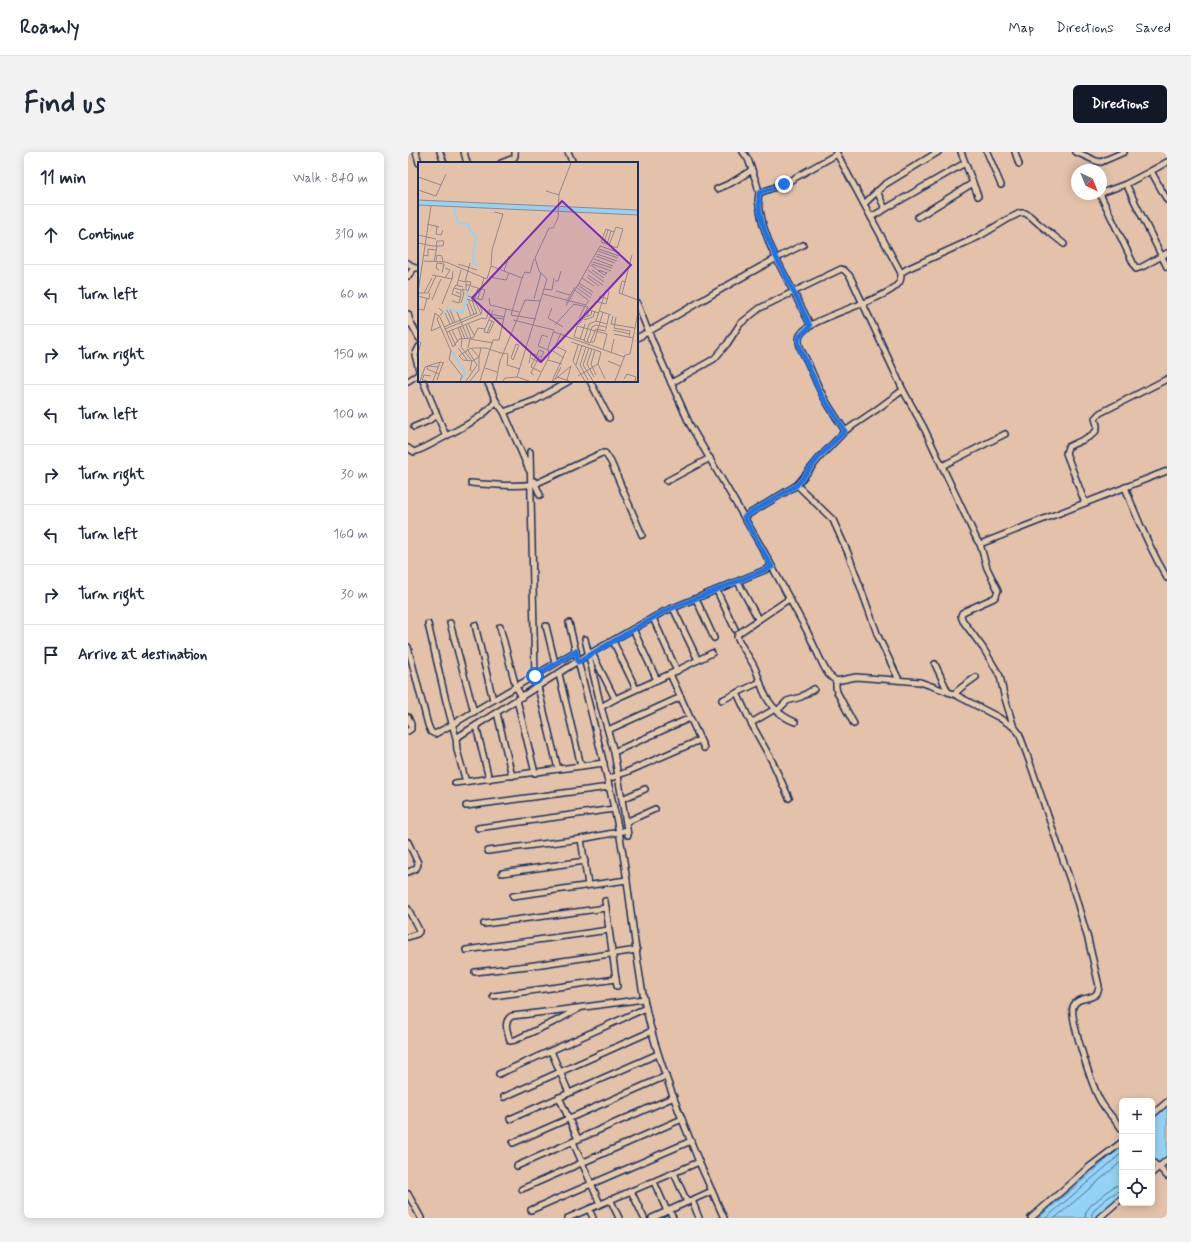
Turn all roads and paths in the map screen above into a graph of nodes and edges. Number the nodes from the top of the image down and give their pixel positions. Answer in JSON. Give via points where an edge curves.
{"nodes":[{"id":1,"x":416,"y":152,"type":"edge"},
{"id":2,"x":440,"y":152,"type":"edge"},
{"id":3,"x":465,"y":152,"type":"edge"},
{"id":4,"x":515,"y":152,"type":"edge"},
{"id":5,"x":568,"y":152,"type":"edge"},
{"id":6,"x":743,"y":152,"type":"edge"},
{"id":7,"x":938,"y":152,"type":"edge"},
{"id":8,"x":961,"y":152,"type":"edge"},
{"id":9,"x":987,"y":152,"type":"edge"},
{"id":10,"x":1015,"y":152,"type":"edge"},
{"id":11,"x":1076,"y":152,"type":"edge"},
{"id":12,"x":1124,"y":152,"type":"edge"},
{"id":13,"x":837,"y":153,"type":"edge"},
{"id":14,"x":419,"y":162,"type":"edge"},
{"id":15,"x":444,"y":162,"type":"edge"},
{"id":16,"x":467,"y":162,"type":"edge"},
{"id":17,"x":504,"y":162,"type":"edge"},
{"id":18,"x":573,"y":162,"type":"edge"},
{"id":19,"x":1167,"y":162,"type":"edge"},
{"id":20,"x":965,"y":163,"type":"junction"},
{"id":21,"x":1019,"y":164,"type":"dead end"},
{"id":22,"x":752,"y":170,"type":"junction"},
{"id":23,"x":1151,"y":171,"type":"junction"},
{"id":24,"x":973,"y":183,"type":"junction"},
{"id":25,"x":1126,"y":184,"type":"junction"},
{"id":26,"x":1001,"y":185,"type":"dead end"},
{"id":27,"x":718,"y":189,"type":"dead end"},
{"id":28,"x":877,"y":192,"type":"junction"},
{"id":29,"x":759,"y":193,"type":"junction"},
{"id":30,"x":1166,"y":193,"type":"edge"},
{"id":31,"x":978,"y":196,"type":"dead end"},
{"id":32,"x":1167,"y":200,"type":"edge"},
{"id":33,"x":864,"y":204,"type":"junction"},
{"id":34,"x":885,"y":208,"type":"junction"},
{"id":35,"x":871,"y":217,"type":"junction"},
{"id":36,"x":918,"y":217,"type":"dead end"},
{"id":37,"x":1064,"y":244,"type":"dead end"},
{"id":38,"x":803,"y":245,"type":"dead end"},
{"id":39,"x":1167,"y":253,"type":"edge"},
{"id":40,"x":1161,"y":256,"type":"junction"},
{"id":41,"x":776,"y":258,"type":"junction"},
{"id":42,"x":408,"y":263,"type":"edge"},
{"id":43,"x":1167,"y":267,"type":"edge"},
{"id":44,"x":416,"y":268,"type":"edge"},
{"id":45,"x":901,"y":273,"type":"junction"},
{"id":46,"x":408,"y":276,"type":"edge"},
{"id":47,"x":794,"y":292,"type":"junction"},
{"id":48,"x":863,"y":303,"type":"junction"},
{"id":49,"x":638,"y":306,"type":"edge"},
{"id":50,"x":408,"y":314,"type":"edge"},
{"id":51,"x":409,"y":323,"type":"edge"},
{"id":52,"x":810,"y":326,"type":"junction"},
{"id":53,"x":648,"y":331,"type":"junction"},
{"id":54,"x":418,"y":336,"type":"edge"},
{"id":55,"x":638,"y":337,"type":"edge"},
{"id":56,"x":418,"y":349,"type":"edge"},
{"id":57,"x":418,"y":366,"type":"edge"},
{"id":58,"x":418,"y":375,"type":"edge"},
{"id":59,"x":1167,"y":379,"type":"edge"},
{"id":60,"x":408,"y":381,"type":"edge"},
{"id":61,"x":423,"y":382,"type":"edge"},
{"id":62,"x":487,"y":382,"type":"edge"},
{"id":63,"x":567,"y":382,"type":"edge"},
{"id":64,"x":591,"y":382,"type":"edge"},
{"id":65,"x":671,"y":383,"type":"junction"},
{"id":66,"x":903,"y":390,"type":"junction"},
{"id":67,"x":496,"y":401,"type":"junction"},
{"id":68,"x":504,"y":412,"type":"junction"},
{"id":69,"x":437,"y":415,"type":"junction"},
{"id":70,"x":609,"y":418,"type":"dead end"},
{"id":71,"x":414,"y":427,"type":"dead end"},
{"id":72,"x":845,"y":431,"type":"junction"},
{"id":73,"x":1004,"y":434,"type":"dead end"},
{"id":74,"x":446,"y":436,"type":"junction"},
{"id":75,"x":408,"y":448,"type":"edge"},
{"id":76,"x":530,"y":452,"type":"dead end"},
{"id":77,"x":710,"y":458,"type":"junction"},
{"id":78,"x":942,"y":466,"type":"junction"},
{"id":79,"x":1167,"y":471,"type":"edge"},
{"id":80,"x":668,"y":481,"type":"dead end"},
{"id":81,"x":471,"y":483,"type":"dead end"},
{"id":82,"x":535,"y":484,"type":"junction"},
{"id":83,"x":797,"y":485,"type":"junction"},
{"id":84,"x":1125,"y":487,"type":"junction"},
{"id":85,"x":540,"y":495,"type":"dead end"},
{"id":86,"x":1085,"y":503,"type":"junction"},
{"id":87,"x":744,"y":517,"type":"junction"},
{"id":88,"x":642,"y":535,"type":"dead end"},
{"id":89,"x":980,"y":544,"type":"junction"},
{"id":90,"x":772,"y":567,"type":"junction"},
{"id":91,"x":1167,"y":578,"type":"edge"},
{"id":92,"x":738,"y":582,"type":"junction"},
{"id":93,"x":717,"y":591,"type":"junction"},
{"id":94,"x":696,"y":599,"type":"junction"},
{"id":95,"x":789,"y":599,"type":"junction"},
{"id":96,"x":673,"y":608,"type":"junction"},
{"id":97,"x":757,"y":617,"type":"dead end"},
{"id":98,"x":653,"y":618,"type":"junction"},
{"id":99,"x":569,"y":623,"type":"dead end"},
{"id":100,"x":428,"y":624,"type":"dead end"},
{"id":101,"x":450,"y":624,"type":"dead end"},
{"id":102,"x":475,"y":625,"type":"dead end"},
{"id":103,"x":546,"y":626,"type":"dead end"},
{"id":104,"x":500,"y":627,"type":"dead end"},
{"id":105,"x":633,"y":629,"type":"junction"},
{"id":106,"x":735,"y":629,"type":"dead end"},
{"id":107,"x":714,"y":638,"type":"dead end"},
{"id":108,"x":585,"y":639,"type":"dead end"},
{"id":109,"x":613,"y":641,"type":"junction"},
{"id":110,"x":408,"y":647,"type":"edge"},
{"id":111,"x":576,"y":651,"type":"junction"},
{"id":112,"x":591,"y":653,"type":"junction"},
{"id":113,"x":712,"y":653,"type":"dead end"},
{"id":114,"x":698,"y":660,"type":"junction"},
{"id":115,"x":578,"y":662,"type":"junction"},
{"id":116,"x":555,"y":663,"type":"junction"},
{"id":117,"x":935,"y":664,"type":"dead end"},
{"id":118,"x":677,"y":671,"type":"junction"},
{"id":119,"x":559,"y":674,"type":"junction"},
{"id":120,"x":670,"y":674,"type":"junction"},
{"id":121,"x":535,"y":676,"type":"junction"},
{"id":122,"x":976,"y":677,"type":"dead end"},
{"id":123,"x":657,"y":680,"type":"junction"},
{"id":124,"x":899,"y":680,"type":"junction"},
{"id":125,"x":836,"y":681,"type":"junction"},
{"id":126,"x":760,"y":682,"type":"junction"},
{"id":127,"x":516,"y":687,"type":"junction"},
{"id":128,"x":538,"y":687,"type":"junction"},
{"id":129,"x":814,"y":689,"type":"dead end"},
{"id":130,"x":636,"y":690,"type":"junction"},
{"id":131,"x":948,"y":692,"type":"junction"},
{"id":132,"x":737,"y":693,"type":"junction"},
{"id":133,"x":954,"y":694,"type":"junction"},
{"id":134,"x":681,"y":697,"type":"junction"},
{"id":135,"x":519,"y":699,"type":"junction"},
{"id":136,"x":615,"y":699,"type":"junction"},
{"id":137,"x":493,"y":700,"type":"junction"},
{"id":138,"x":722,"y":700,"type":"dead end"},
{"id":139,"x":601,"y":707,"type":"junction"},
{"id":140,"x":776,"y":710,"type":"junction"},
{"id":141,"x":474,"y":712,"type":"junction"},
{"id":142,"x":497,"y":713,"type":"junction"},
{"id":143,"x":408,"y":717,"type":"edge"},
{"id":144,"x":690,"y":718,"type":"junction"},
{"id":145,"x":795,"y":722,"type":"dead end"},
{"id":146,"x":751,"y":723,"type":"junction"},
{"id":147,"x":453,"y":724,"type":"junction"},
{"id":148,"x":854,"y":724,"type":"dead end"},
{"id":149,"x":476,"y":726,"type":"junction"},
{"id":150,"x":1014,"y":728,"type":"junction"},
{"id":151,"x":608,"y":730,"type":"junction"},
{"id":152,"x":408,"y":731,"type":"edge"},
{"id":153,"x":456,"y":738,"type":"junction"},
{"id":154,"x":700,"y":740,"type":"junction"},
{"id":155,"x":704,"y":748,"type":"dead end"},
{"id":156,"x":614,"y":752,"type":"junction"},
{"id":157,"x":604,"y":763,"type":"junction"},
{"id":158,"x":580,"y":766,"type":"junction"},
{"id":159,"x":558,"y":769,"type":"junction"},
{"id":160,"x":535,"y":773,"type":"junction"},
{"id":161,"x":618,"y":775,"type":"junction"},
{"id":162,"x":512,"y":776,"type":"junction"},
{"id":163,"x":489,"y":779,"type":"junction"},
{"id":164,"x":608,"y":779,"type":"junction"},
{"id":165,"x":466,"y":782,"type":"junction"},
{"id":166,"x":455,"y":783,"type":"dead end"},
{"id":167,"x":609,"y":787,"type":"junction"},
{"id":168,"x":645,"y":789,"type":"dead end"},
{"id":169,"x":789,"y":798,"type":"dead end"},
{"id":170,"x":622,"y":799,"type":"junction"},
{"id":171,"x":466,"y":806,"type":"dead end"},
{"id":172,"x":614,"y":809,"type":"junction"},
{"id":173,"x":655,"y":809,"type":"dead end"},
{"id":174,"x":626,"y":822,"type":"junction"},
{"id":175,"x":478,"y":828,"type":"dead end"},
{"id":176,"x":619,"y":832,"type":"junction"},
{"id":177,"x":582,"y":839,"type":"junction"},
{"id":178,"x":408,"y":842,"type":"edge"},
{"id":179,"x":488,"y":851,"type":"dead end"},
{"id":180,"x":585,"y":860,"type":"junction"},
{"id":181,"x":408,"y":872,"type":"edge"},
{"id":182,"x":502,"y":873,"type":"dead end"},
{"id":183,"x":627,"y":880,"type":"junction"},
{"id":184,"x":588,"y":885,"type":"junction"},
{"id":185,"x":513,"y":896,"type":"dead end"},
{"id":186,"x":605,"y":901,"type":"dead end"},
{"id":187,"x":606,"y":908,"type":"junction"},
{"id":188,"x":408,"y":909,"type":"edge"},
{"id":189,"x":484,"y":924,"type":"dead end"},
{"id":190,"x":609,"y":930,"type":"junction"},
{"id":191,"x":408,"y":937,"type":"edge"},
{"id":192,"x":466,"y":950,"type":"dead end"},
{"id":193,"x":637,"y":950,"type":"junction"},
{"id":194,"x":612,"y":954,"type":"junction"},
{"id":195,"x":475,"y":972,"type":"dead end"},
{"id":196,"x":616,"y":978,"type":"junction"},
{"id":197,"x":617,"y":986,"type":"dead end"},
{"id":198,"x":493,"y":996,"type":"dead end"},
{"id":199,"x":644,"y":999,"type":"junction"},
{"id":200,"x":580,"y":1008,"type":"junction"},
{"id":201,"x":646,"y":1008,"type":"junction"},
{"id":202,"x":652,"y":1032,"type":"junction"},
{"id":203,"x":551,"y":1051,"type":"junction"},
{"id":204,"x":658,"y":1054,"type":"junction"},
{"id":205,"x":560,"y":1072,"type":"junction"},
{"id":206,"x":499,"y":1074,"type":"dead end"},
{"id":207,"x":666,"y":1076,"type":"junction"},
{"id":208,"x":569,"y":1093,"type":"junction"},
{"id":209,"x":504,"y":1097,"type":"dead end"},
{"id":210,"x":559,"y":1097,"type":"junction"},
{"id":211,"x":674,"y":1097,"type":"junction"},
{"id":212,"x":1167,"y":1102,"type":"edge"},
{"id":213,"x":1155,"y":1112,"type":"edge"},
{"id":214,"x":569,"y":1118,"type":"junction"},
{"id":215,"x":510,"y":1119,"type":"dead end"},
{"id":216,"x":682,"y":1119,"type":"junction"},
{"id":217,"x":1119,"y":1125,"type":"edge"},
{"id":218,"x":691,"y":1140,"type":"junction"},
{"id":219,"x":576,"y":1141,"type":"junction"},
{"id":220,"x":513,"y":1143,"type":"dead end"},
{"id":221,"x":1119,"y":1144,"type":"edge"},
{"id":222,"x":1167,"y":1160,"type":"edge"},
{"id":223,"x":699,"y":1162,"type":"junction"},
{"id":224,"x":582,"y":1163,"type":"junction"},
{"id":225,"x":1155,"y":1164,"type":"edge"},
{"id":226,"x":517,"y":1166,"type":"dead end"},
{"id":227,"x":1159,"y":1167,"type":"junction"},
{"id":228,"x":1155,"y":1170,"type":"edge"},
{"id":229,"x":674,"y":1173,"type":"junction"},
{"id":230,"x":1167,"y":1176,"type":"edge"},
{"id":231,"x":654,"y":1182,"type":"junction"},
{"id":232,"x":591,"y":1184,"type":"junction"},
{"id":233,"x":522,"y":1189,"type":"dead end"},
{"id":234,"x":631,"y":1191,"type":"junction"},
{"id":235,"x":712,"y":1191,"type":"junction"},
{"id":236,"x":408,"y":1194,"type":"edge"},
{"id":237,"x":610,"y":1199,"type":"junction"},
{"id":238,"x":690,"y":1201,"type":"junction"},
{"id":239,"x":1119,"y":1201,"type":"edge"},
{"id":240,"x":600,"y":1204,"type":"junction"},
{"id":241,"x":589,"y":1209,"type":"junction"},
{"id":242,"x":531,"y":1210,"type":"dead end"},
{"id":243,"x":668,"y":1211,"type":"junction"},
{"id":244,"x":421,"y":1218,"type":"edge"},
{"id":245,"x":568,"y":1218,"type":"edge"},
{"id":246,"x":594,"y":1218,"type":"edge"},
{"id":247,"x":619,"y":1218,"type":"edge"},
{"id":248,"x":644,"y":1218,"type":"edge"},
{"id":249,"x":652,"y":1218,"type":"edge"},
{"id":250,"x":673,"y":1218,"type":"edge"},
{"id":251,"x":699,"y":1218,"type":"edge"},
{"id":252,"x":724,"y":1218,"type":"edge"},
{"id":253,"x":1031,"y":1218,"type":"edge"},
{"id":254,"x":1099,"y":1218,"type":"edge"}],
"edges":[{"from":1,"to":14,"type":"street"},
{"from":2,"to":15,"type":"street"},
{"from":3,"to":16,"type":"street"},
{"from":4,"to":17,"type":"street","via":[[514,158]]},
{"from":5,"to":18,"type":"street"},
{"from":6,"to":22,"type":"street"},
{"from":7,"to":28,"type":"street","via":[[884,185]]},
{"from":8,"to":20,"type":"street"},
{"from":9,"to":26,"type":"street"},
{"from":10,"to":21,"type":"street"},
{"from":11,"to":12,"type":"street","via":[[1101,162]]},
{"from":13,"to":29,"type":"street","via":[[784,184]]},
{"from":13,"to":33,"type":"street"},
{"from":19,"to":23,"type":"street"},
{"from":20,"to":24,"type":"street"},
{"from":20,"to":34,"type":"street"},
{"from":22,"to":27,"type":"street"},
{"from":22,"to":29,"type":"street"},
{"from":23,"to":25,"type":"street"},
{"from":23,"to":30,"type":"street"},
{"from":24,"to":31,"type":"street"},
{"from":24,"to":36,"type":"street"},
{"from":25,"to":40,"type":"street"},
{"from":25,"to":40,"type":"street","via":[[1101,194],[1107,211],[1136,269]]},
{"from":28,"to":33,"type":"street"},
{"from":28,"to":34,"type":"street"},
{"from":29,"to":41,"type":"street","via":[[763,225]]},
{"from":30,"to":32,"type":"street"},
{"from":33,"to":35,"type":"street"},
{"from":34,"to":35,"type":"street"},
{"from":35,"to":45,"type":"street"},
{"from":37,"to":45,"type":"street","via":[[1030,216],[1020,213],[978,237]]},
{"from":38,"to":41,"type":"street"},
{"from":39,"to":40,"type":"street"},
{"from":40,"to":43,"type":"street"},
{"from":41,"to":47,"type":"street"},
{"from":41,"to":53,"type":"street"},
{"from":42,"to":44,"type":"street"},
{"from":44,"to":46,"type":"street"},
{"from":45,"to":48,"type":"street","via":[[899,283],[892,290]]},
{"from":47,"to":48,"type":"street","via":[[841,269],[850,276]]},
{"from":47,"to":52,"type":"street"},
{"from":47,"to":65,"type":"street","via":[[756,310],[740,324],[714,359]]},
{"from":48,"to":52,"type":"street"},
{"from":48,"to":66,"type":"street"},
{"from":49,"to":53,"type":"street"},
{"from":50,"to":51,"type":"street"},
{"from":51,"to":54,"type":"street"},
{"from":52,"to":72,"type":"street","via":[[801,333],[798,342],[821,394]]},
{"from":53,"to":55,"type":"street"},
{"from":53,"to":65,"type":"street"},
{"from":56,"to":57,"type":"street","via":[[415,355]]},
{"from":58,"to":60,"type":"street"},
{"from":59,"to":86,"type":"street","via":[[1100,413],[1095,418],[1096,431],[1068,447],[1066,453]]},
{"from":61,"to":69,"type":"street"},
{"from":62,"to":67,"type":"street"},
{"from":63,"to":68,"type":"street","via":[[536,400]]},
{"from":64,"to":70,"type":"street"},
{"from":65,"to":77,"type":"street","via":[[690,425]]},
{"from":66,"to":72,"type":"street"},
{"from":66,"to":78,"type":"street"},
{"from":67,"to":68,"type":"street"},
{"from":67,"to":74,"type":"street","via":[[490,410]]},
{"from":68,"to":82,"type":"street"},
{"from":69,"to":71,"type":"street"},
{"from":69,"to":74,"type":"street"},
{"from":72,"to":83,"type":"street","via":[[820,456]]},
{"from":73,"to":78,"type":"street"},
{"from":74,"to":75,"type":"street","via":[[414,452]]},
{"from":76,"to":121,"type":"street"},
{"from":77,"to":80,"type":"street"},
{"from":77,"to":87,"type":"street"},
{"from":78,"to":89,"type":"street"},
{"from":79,"to":84,"type":"street"},
{"from":81,"to":82,"type":"street"},
{"from":82,"to":85,"type":"street"},
{"from":82,"to":88,"type":"street","via":[[605,453]]},
{"from":83,"to":87,"type":"street"},
{"from":83,"to":124,"type":"street","via":[[833,520],[848,553],[878,636]]},
{"from":84,"to":86,"type":"street"},
{"from":84,"to":91,"type":"street","via":[[1136,516]]},
{"from":86,"to":89,"type":"street"},
{"from":87,"to":90,"type":"street"},
{"from":89,"to":150,"type":"street","via":[[987,568],[998,590],[994,598],[965,610],[961,616],[1000,676]]},
{"from":90,"to":92,"type":"street"},
{"from":90,"to":95,"type":"street"},
{"from":92,"to":93,"type":"street"},
{"from":92,"to":97,"type":"street"},
{"from":93,"to":94,"type":"street"},
{"from":93,"to":106,"type":"street"},
{"from":94,"to":96,"type":"street"},
{"from":94,"to":107,"type":"street"},
{"from":95,"to":125,"type":"street","via":[[825,670]]},
{"from":95,"to":126,"type":"street","via":[[737,636]]},
{"from":96,"to":98,"type":"street"},
{"from":96,"to":114,"type":"street"},
{"from":98,"to":105,"type":"street"},
{"from":98,"to":118,"type":"street"},
{"from":99,"to":111,"type":"street"},
{"from":100,"to":147,"type":"street"},
{"from":101,"to":141,"type":"street"},
{"from":102,"to":137,"type":"street"},
{"from":103,"to":116,"type":"street"},
{"from":104,"to":127,"type":"street"},
{"from":105,"to":109,"type":"street"},
{"from":105,"to":123,"type":"street"},
{"from":108,"to":112,"type":"street"},
{"from":109,"to":112,"type":"street"},
{"from":109,"to":130,"type":"street"},
{"from":110,"to":147,"type":"street","via":[[431,732],[435,734]]},
{"from":111,"to":115,"type":"street"},
{"from":111,"to":116,"type":"street"},
{"from":112,"to":115,"type":"street"},
{"from":112,"to":136,"type":"street"},
{"from":112,"to":139,"type":"street"},
{"from":113,"to":114,"type":"street"},
{"from":114,"to":118,"type":"street"},
{"from":115,"to":119,"type":"street"},
{"from":115,"to":157,"type":"street"},
{"from":116,"to":121,"type":"street"},
{"from":117,"to":131,"type":"street"},
{"from":118,"to":120,"type":"street"},
{"from":119,"to":128,"type":"street"},
{"from":119,"to":158,"type":"street"},
{"from":120,"to":123,"type":"street"},
{"from":120,"to":134,"type":"street"},
{"from":121,"to":127,"type":"street"},
{"from":122,"to":133,"type":"street"},
{"from":123,"to":130,"type":"street"},
{"from":124,"to":125,"type":"street","via":[[856,677]]},
{"from":124,"to":131,"type":"street","via":[[920,682]]},
{"from":125,"to":148,"type":"street","via":[[837,692]]},
{"from":126,"to":132,"type":"street"},
{"from":126,"to":140,"type":"street"},
{"from":127,"to":135,"type":"street"},
{"from":127,"to":137,"type":"street"},
{"from":128,"to":135,"type":"street"},
{"from":128,"to":159,"type":"street"},
{"from":129,"to":140,"type":"street","via":[[801,697],[787,701]]},
{"from":130,"to":136,"type":"street"},
{"from":131,"to":133,"type":"street"},
{"from":132,"to":138,"type":"street"},
{"from":132,"to":146,"type":"street"},
{"from":133,"to":150,"type":"street"},
{"from":134,"to":144,"type":"street"},
{"from":134,"to":151,"type":"street"},
{"from":135,"to":142,"type":"street"},
{"from":135,"to":160,"type":"street"},
{"from":136,"to":139,"type":"street"},
{"from":137,"to":141,"type":"street"},
{"from":139,"to":151,"type":"street"},
{"from":140,"to":145,"type":"street"},
{"from":140,"to":146,"type":"street"},
{"from":141,"to":147,"type":"street"},
{"from":142,"to":149,"type":"street"},
{"from":142,"to":162,"type":"street"},
{"from":143,"to":152,"type":"street","via":[[412,727]]},
{"from":144,"to":154,"type":"street"},
{"from":144,"to":156,"type":"street"},
{"from":146,"to":169,"type":"street"},
{"from":147,"to":153,"type":"street"},
{"from":149,"to":153,"type":"street"},
{"from":149,"to":163,"type":"street"},
{"from":150,"to":217,"type":"street","via":[[1030,763],[1088,939],[1099,992],[1096,996],[1076,1002],[1073,1014],[1085,1063],[1097,1094]]},
{"from":151,"to":156,"type":"street"},
{"from":153,"to":165,"type":"street"},
{"from":154,"to":155,"type":"street"},
{"from":154,"to":161,"type":"street"},
{"from":156,"to":161,"type":"street"},
{"from":157,"to":158,"type":"street"},
{"from":157,"to":164,"type":"street"},
{"from":158,"to":159,"type":"street"},
{"from":159,"to":160,"type":"street"},
{"from":160,"to":162,"type":"street"},
{"from":161,"to":164,"type":"street"},
{"from":161,"to":170,"type":"street"},
{"from":162,"to":163,"type":"street"},
{"from":163,"to":165,"type":"street"},
{"from":164,"to":167,"type":"street"},
{"from":165,"to":166,"type":"street"},
{"from":167,"to":171,"type":"street"},
{"from":167,"to":172,"type":"street"},
{"from":168,"to":170,"type":"street"},
{"from":170,"to":174,"type":"street"},
{"from":172,"to":175,"type":"street"},
{"from":172,"to":176,"type":"street"},
{"from":173,"to":174,"type":"street"},
{"from":174,"to":176,"type":"street","via":[[628,832]]},
{"from":176,"to":177,"type":"street"},
{"from":176,"to":183,"type":"street"},
{"from":177,"to":179,"type":"street"},
{"from":177,"to":180,"type":"street"},
{"from":178,"to":181,"type":"street","via":[[418,866]]},
{"from":180,"to":182,"type":"street"},
{"from":180,"to":184,"type":"street"},
{"from":183,"to":184,"type":"street"},
{"from":183,"to":193,"type":"street"},
{"from":184,"to":185,"type":"street"},
{"from":186,"to":187,"type":"street"},
{"from":187,"to":189,"type":"street"},
{"from":187,"to":190,"type":"street"},
{"from":188,"to":191,"type":"street","via":[[419,932]]},
{"from":190,"to":192,"type":"street"},
{"from":190,"to":194,"type":"street"},
{"from":193,"to":194,"type":"street"},
{"from":193,"to":199,"type":"street"},
{"from":194,"to":195,"type":"street"},
{"from":194,"to":196,"type":"street"},
{"from":196,"to":197,"type":"street"},
{"from":196,"to":198,"type":"street"},
{"from":199,"to":200,"type":"street"},
{"from":199,"to":201,"type":"street"},
{"from":200,"to":200,"type":"street","via":[[512,1016],[506,1021],[510,1041]]},
{"from":201,"to":202,"type":"street"},
{"from":201,"to":203,"type":"street"},
{"from":202,"to":204,"type":"street"},
{"from":202,"to":205,"type":"street"},
{"from":203,"to":205,"type":"street"},
{"from":203,"to":206,"type":"street"},
{"from":204,"to":207,"type":"street"},
{"from":204,"to":208,"type":"street"},
{"from":205,"to":208,"type":"street"},
{"from":205,"to":209,"type":"street"},
{"from":207,"to":211,"type":"street"},
{"from":207,"to":214,"type":"street"},
{"from":208,"to":210,"type":"street"},
{"from":210,"to":214,"type":"street"},
{"from":210,"to":215,"type":"street"},
{"from":211,"to":216,"type":"street"},
{"from":211,"to":219,"type":"street"},
{"from":212,"to":213,"type":"street"},
{"from":214,"to":219,"type":"street"},
{"from":214,"to":220,"type":"street"},
{"from":216,"to":218,"type":"street"},
{"from":216,"to":224,"type":"street"},
{"from":218,"to":223,"type":"street"},
{"from":218,"to":232,"type":"street"},
{"from":219,"to":224,"type":"street"},
{"from":219,"to":226,"type":"street"},
{"from":221,"to":253,"type":"street"},
{"from":222,"to":227,"type":"street"},
{"from":223,"to":229,"type":"street"},
{"from":223,"to":235,"type":"street"},
{"from":224,"to":232,"type":"street"},
{"from":224,"to":233,"type":"street"},
{"from":225,"to":227,"type":"street"},
{"from":227,"to":228,"type":"street"},
{"from":227,"to":230,"type":"street"},
{"from":229,"to":231,"type":"street"},
{"from":229,"to":238,"type":"street"},
{"from":231,"to":234,"type":"street"},
{"from":231,"to":243,"type":"street"},
{"from":232,"to":240,"type":"street"},
{"from":232,"to":242,"type":"street"},
{"from":234,"to":237,"type":"street"},
{"from":234,"to":248,"type":"street"},
{"from":235,"to":238,"type":"street"},
{"from":235,"to":252,"type":"street"},
{"from":236,"to":244,"type":"street"},
{"from":237,"to":240,"type":"street"},
{"from":237,"to":247,"type":"street"},
{"from":238,"to":243,"type":"street"},
{"from":238,"to":251,"type":"street"},
{"from":239,"to":254,"type":"street"},
{"from":240,"to":241,"type":"street"},
{"from":241,"to":245,"type":"street"},
{"from":241,"to":246,"type":"street"},
{"from":243,"to":249,"type":"street"},
{"from":243,"to":250,"type":"street"}]}
